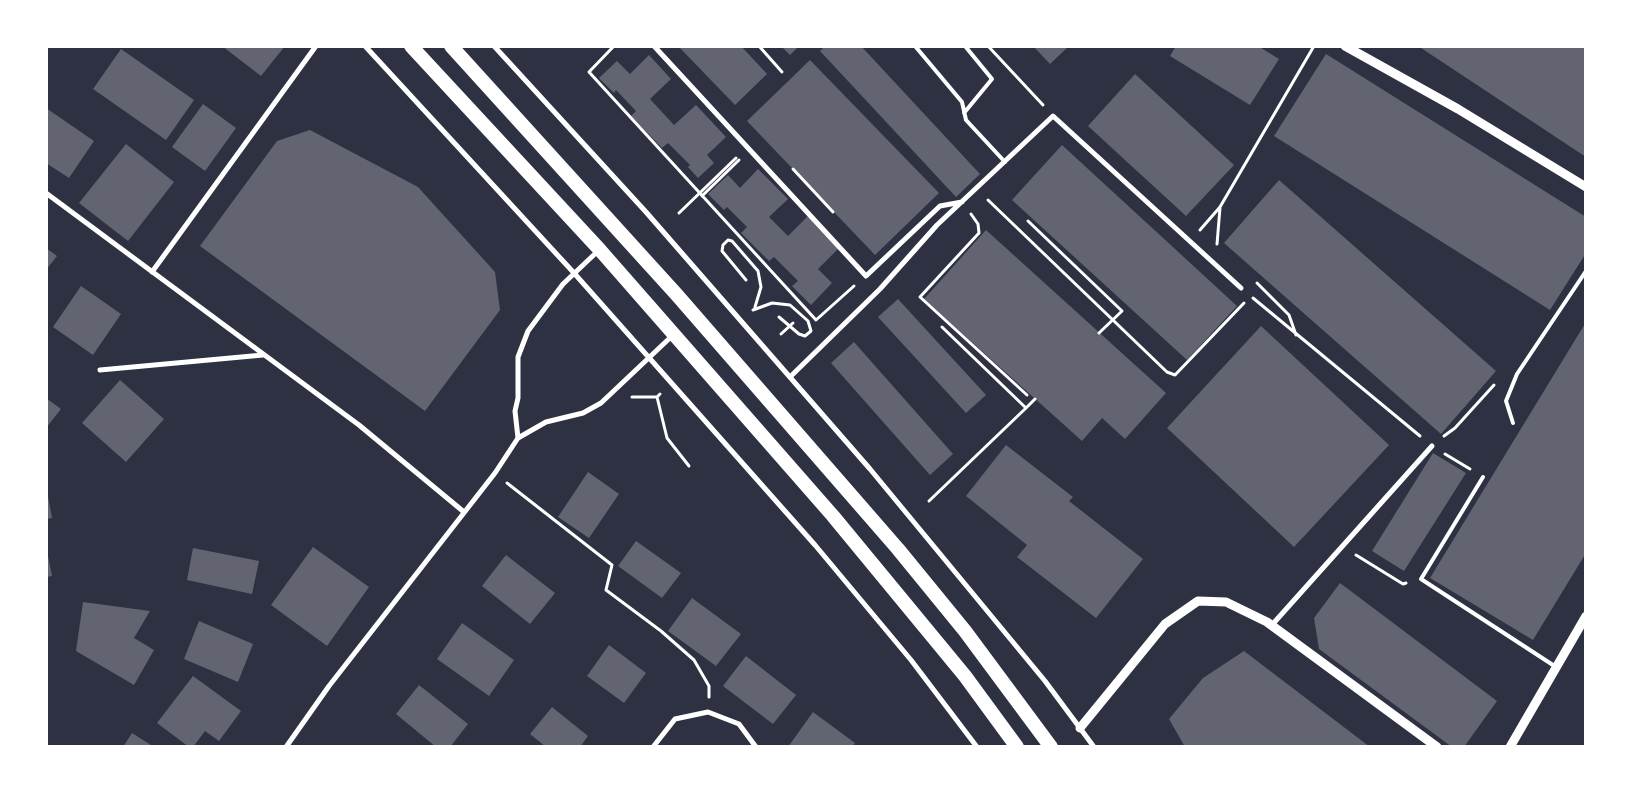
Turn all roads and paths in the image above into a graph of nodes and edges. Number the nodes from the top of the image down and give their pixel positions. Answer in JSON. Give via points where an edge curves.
{"nodes":[{"id":1,"x":316,"y":46,"type":"edge"},
{"id":2,"x":365,"y":46,"type":"edge"},
{"id":3,"x":411,"y":46,"type":"edge"},
{"id":4,"x":451,"y":46,"type":"edge"},
{"id":5,"x":494,"y":46,"type":"edge"},
{"id":6,"x":614,"y":46,"type":"edge"},
{"id":7,"x":654,"y":46,"type":"edge"},
{"id":8,"x":759,"y":46,"type":"edge"},
{"id":9,"x":914,"y":46,"type":"edge"},
{"id":10,"x":965,"y":46,"type":"edge"},
{"id":11,"x":988,"y":46,"type":"edge"},
{"id":12,"x":1314,"y":46,"type":"edge"},
{"id":13,"x":1350,"y":48,"type":"edge"},
{"id":14,"x":782,"y":72,"type":"dead end"},
{"id":15,"x":964,"y":113,"type":"junction"},
{"id":16,"x":1053,"y":116,"type":"junction"},
{"id":17,"x":750,"y":149,"type":"junction"},
{"id":18,"x":1005,"y":162,"type":"junction"},
{"id":19,"x":1586,"y":187,"type":"edge"},
{"id":20,"x":977,"y":189,"type":"junction"},
{"id":21,"x":46,"y":193,"type":"edge"},
{"id":22,"x":702,"y":196,"type":"junction"},
{"id":23,"x":963,"y":202,"type":"junction"},
{"id":24,"x":1028,"y":221,"type":"dead end"},
{"id":25,"x":1190,"y":242,"type":"junction"},
{"id":26,"x":600,"y":250,"type":"junction"},
{"id":27,"x":1586,"y":271,"type":"edge"},
{"id":28,"x":152,"y":272,"type":"junction"},
{"id":29,"x":574,"y":273,"type":"junction"},
{"id":30,"x":866,"y":276,"type":"junction"},
{"id":31,"x":746,"y":280,"type":"dead end"},
{"id":32,"x":1241,"y":288,"type":"dead end"},
{"id":33,"x":1250,"y":296,"type":"dead end"},
{"id":34,"x":1262,"y":306,"type":"dead end"},
{"id":35,"x":780,"y":317,"type":"dead end"},
{"id":36,"x":793,"y":323,"type":"dead end"},
{"id":37,"x":942,"y":327,"type":"dead end"},
{"id":38,"x":1099,"y":333,"type":"dead end"},
{"id":39,"x":674,"y":334,"type":"junction"},
{"id":40,"x":781,"y":334,"type":"dead end"},
{"id":41,"x":264,"y":355,"type":"junction"},
{"id":42,"x":650,"y":358,"type":"junction"},
{"id":43,"x":100,"y":370,"type":"dead end"},
{"id":44,"x":1517,"y":374,"type":"junction"},
{"id":45,"x":790,"y":377,"type":"junction"},
{"id":46,"x":1027,"y":395,"type":"dead end"},
{"id":47,"x":657,"y":397,"type":"dead end"},
{"id":48,"x":1035,"y":399,"type":"dead end"},
{"id":49,"x":1026,"y":408,"type":"junction"},
{"id":50,"x":1512,"y":423,"type":"dead end"},
{"id":51,"x":518,"y":438,"type":"junction"},
{"id":52,"x":1432,"y":446,"type":"junction"},
{"id":53,"x":689,"y":466,"type":"dead end"},
{"id":54,"x":495,"y":472,"type":"junction"},
{"id":55,"x":1483,"y":477,"type":"joint"},
{"id":56,"x":928,"y":501,"type":"dead end"},
{"id":57,"x":464,"y":512,"type":"junction"},
{"id":58,"x":1342,"y":546,"type":"junction"},
{"id":59,"x":1421,"y":579,"type":"junction"},
{"id":60,"x":1586,"y":616,"type":"edge"},
{"id":61,"x":1271,"y":626,"type":"junction"},
{"id":62,"x":1556,"y":667,"type":"junction"},
{"id":63,"x":708,"y":712,"type":"junction"},
{"id":64,"x":1080,"y":728,"type":"junction"},
{"id":65,"x":286,"y":747,"type":"edge"},
{"id":66,"x":652,"y":747,"type":"edge"},
{"id":67,"x":756,"y":747,"type":"edge"},
{"id":68,"x":977,"y":747,"type":"edge"},
{"id":69,"x":1016,"y":747,"type":"edge"},
{"id":70,"x":1051,"y":747,"type":"edge"},
{"id":71,"x":1094,"y":747,"type":"edge"},
{"id":72,"x":1437,"y":747,"type":"edge"},
{"id":73,"x":1510,"y":747,"type":"edge"}],
"edges":[{"from":1,"to":28,"type":"street"},
{"from":2,"to":29,"type":"street"},
{"from":3,"to":26,"type":"highway"},
{"from":4,"to":70,"type":"highway","via":[[677,295],[898,548],[965,631]]},
{"from":5,"to":45,"type":"street"},
{"from":6,"to":22,"type":"path","via":[[589,72]]},
{"from":7,"to":17,"type":"street"},
{"from":8,"to":14,"type":"path"},
{"from":9,"to":15,"type":"lane","via":[[962,102]]},
{"from":10,"to":15,"type":"lane","via":[[992,79]]},
{"from":11,"to":16,"type":"path"},
{"from":12,"to":25,"type":"path","via":[[1220,208]]},
{"from":13,"to":19,"type":"street"},
{"from":15,"to":18,"type":"lane","via":[[966,120]]},
{"from":16,"to":18,"type":"street"},
{"from":16,"to":25,"type":"street"},
{"from":17,"to":22,"type":"path"},
{"from":17,"to":30,"type":"street"},
{"from":18,"to":20,"type":"street"},
{"from":20,"to":23,"type":"street"},
{"from":20,"to":33,"type":"path","via":[[1172,374],[1175,375]]},
{"from":21,"to":28,"type":"street"},
{"from":22,"to":30,"type":"path","via":[[816,320]]},
{"from":23,"to":30,"type":"street","via":[[940,206]]},
{"from":23,"to":45,"type":"street"},
{"from":23,"to":46,"type":"path","via":[[978,224],[979,233],[920,298]]},
{"from":24,"to":38,"type":"path","via":[[1122,311]]},
{"from":25,"to":32,"type":"street"},
{"from":26,"to":29,"type":"street"},
{"from":26,"to":39,"type":"highway"},
{"from":27,"to":44,"type":"lane"},
{"from":28,"to":41,"type":"street"},
{"from":29,"to":42,"type":"street"},
{"from":29,"to":51,"type":"street","via":[[528,332],[518,357]]},
{"from":31,"to":35,"type":"path","via":[[722,251],[728,240],[758,271],[761,287],[755,308],[772,303],[790,305],[808,321],[811,331],[805,336],[799,334]]},
{"from":34,"to":52,"type":"path"},
{"from":36,"to":40,"type":"path"},
{"from":37,"to":49,"type":"path"},
{"from":39,"to":42,"type":"street"},
{"from":39,"to":69,"type":"highway","via":[[884,576],[965,676]]},
{"from":41,"to":43,"type":"street"},
{"from":41,"to":57,"type":"street","via":[[359,426]]},
{"from":42,"to":51,"type":"street","via":[[601,403],[583,412],[546,422]]},
{"from":42,"to":68,"type":"street","via":[[868,608]]},
{"from":44,"to":50,"type":"lane","via":[[1506,401]]},
{"from":44,"to":52,"type":"path","via":[[1503,375],[1455,428]]},
{"from":45,"to":64,"type":"street","via":[[948,562]]},
{"from":47,"to":53,"type":"path","via":[[667,438]]},
{"from":48,"to":49,"type":"path"},
{"from":49,"to":56,"type":"path"},
{"from":51,"to":54,"type":"street"},
{"from":52,"to":55,"type":"path"},
{"from":52,"to":58,"type":"street"},
{"from":54,"to":57,"type":"street"},
{"from":54,"to":63,"type":"path","via":[[612,565],[606,590],[694,660],[708,686]]},
{"from":55,"to":59,"type":"lane"},
{"from":57,"to":65,"type":"street","via":[[329,686]]},
{"from":58,"to":59,"type":"path","via":[[1403,584]]},
{"from":58,"to":61,"type":"street"},
{"from":59,"to":62,"type":"lane"},
{"from":60,"to":62,"type":"street"},
{"from":61,"to":64,"type":"street","via":[[1226,602],[1198,601],[1165,624]]},
{"from":61,"to":72,"type":"street"},
{"from":62,"to":73,"type":"street"},
{"from":63,"to":66,"type":"street","via":[[675,719]]},
{"from":63,"to":67,"type":"street","via":[[739,724]]},
{"from":64,"to":71,"type":"street"}]}
